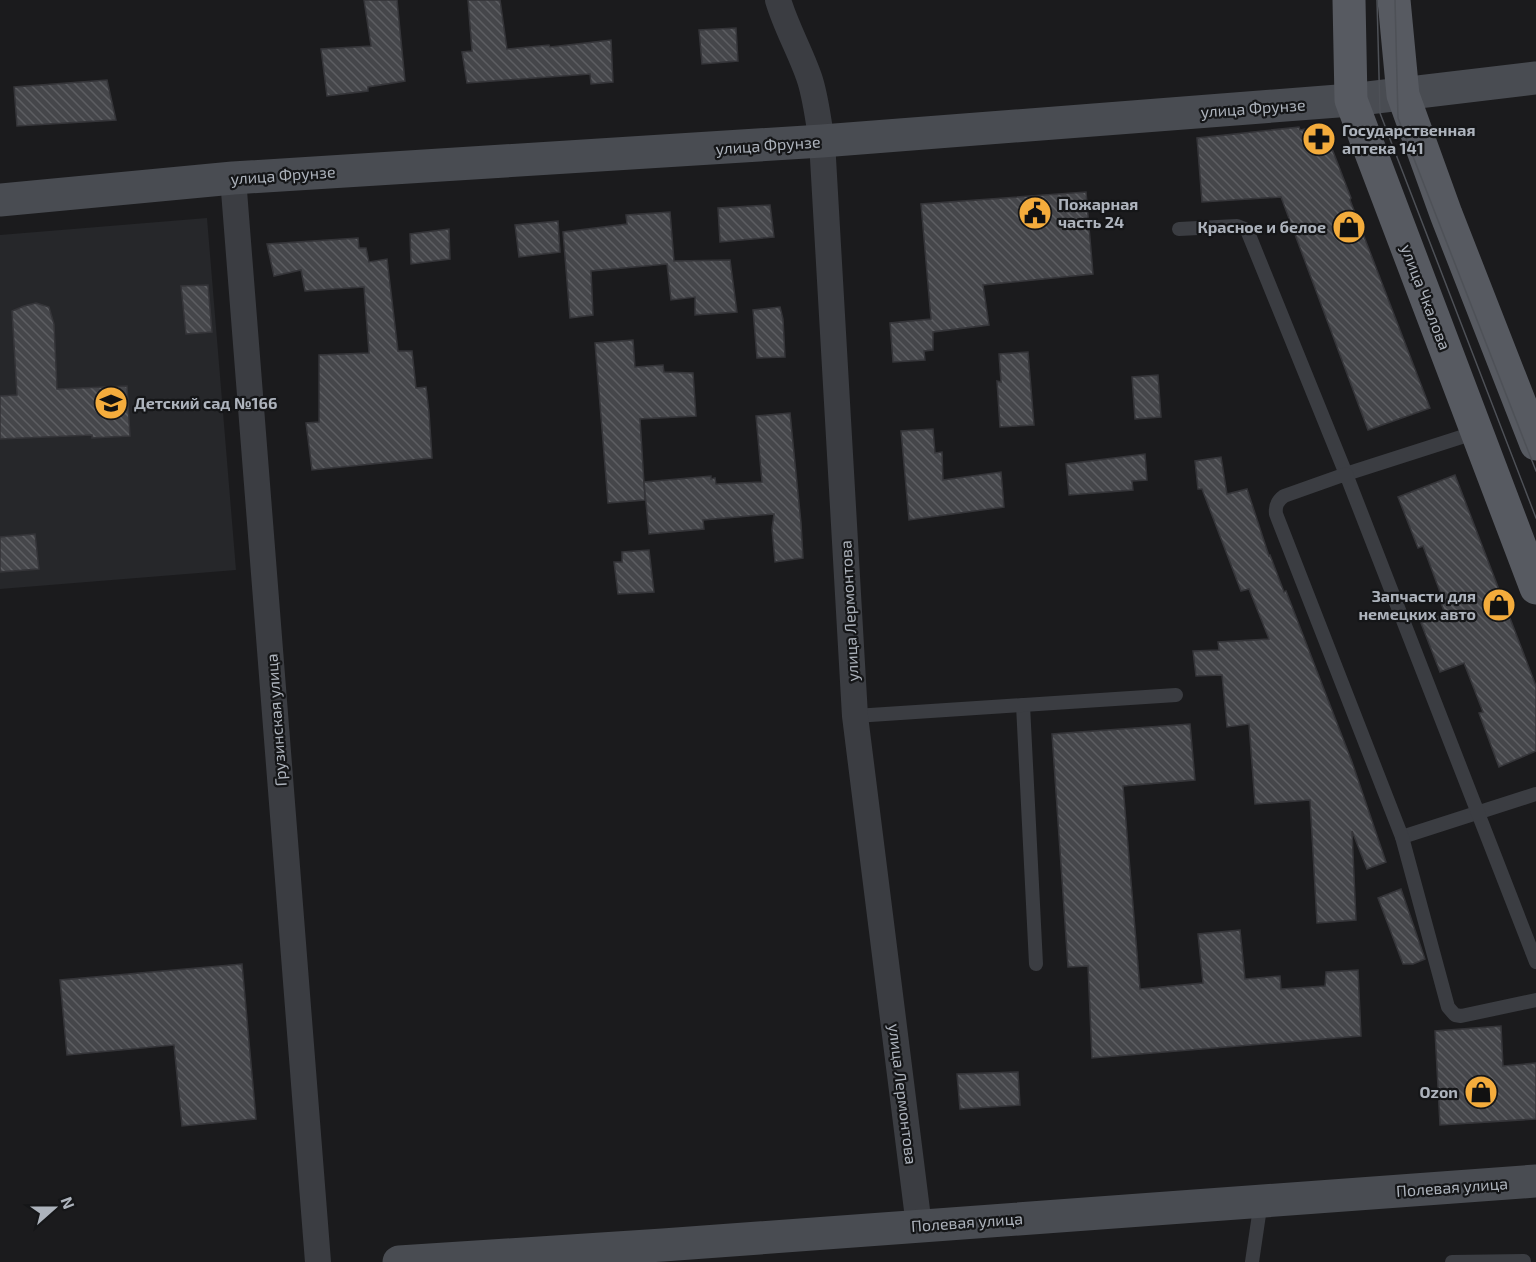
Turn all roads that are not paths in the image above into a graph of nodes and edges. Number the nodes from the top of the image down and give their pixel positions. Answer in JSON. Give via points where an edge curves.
{"nodes":[{"id":1,"x":778,"y":0,"type":"edge"},
{"id":2,"x":1349,"y":0,"type":"edge"},
{"id":3,"x":1394,"y":0,"type":"edge"},
{"id":4,"x":1536,"y":78,"type":"edge"},
{"id":5,"x":1403,"y":95,"type":"junction"},
{"id":6,"x":1351,"y":100,"type":"junction"},
{"id":7,"x":822,"y":141,"type":"junction"},
{"id":8,"x":233,"y":177,"type":"junction"},
{"id":9,"x":0,"y":200,"type":"edge"},
{"id":10,"x":1179,"y":229,"type":"dead end"},
{"id":11,"x":1477,"y":432,"type":"junction"},
{"id":12,"x":1536,"y":444,"type":"edge"},
{"id":13,"x":1346,"y":474,"type":"junction"},
{"id":14,"x":1536,"y":588,"type":"edge"},
{"id":15,"x":1176,"y":695,"type":"dead end"},
{"id":16,"x":1023,"y":705,"type":"junction"},
{"id":17,"x":855,"y":716,"type":"junction"},
{"id":18,"x":1536,"y":794,"type":"edge"},
{"id":19,"x":1478,"y":813,"type":"junction"},
{"id":20,"x":1402,"y":837,"type":"junction"},
{"id":21,"x":1536,"y":962,"type":"edge"},
{"id":22,"x":1036,"y":964,"type":"dead end"},
{"id":23,"x":1536,"y":1000,"type":"edge"},
{"id":24,"x":1536,"y":1181,"type":"edge"},
{"id":25,"x":1261,"y":1201,"type":"junction"},
{"id":26,"x":919,"y":1226,"type":"junction"},
{"id":27,"x":664,"y":1253,"type":"edge"},
{"id":28,"x":1524,"y":1261,"type":"edge"},
{"id":29,"x":318,"y":1262,"type":"edge"},
{"id":30,"x":399,"y":1262,"type":"edge"},
{"id":31,"x":1252,"y":1262,"type":"edge"},
{"id":32,"x":1452,"y":1262,"type":"edge"}],
"edges":[{"from":1,"to":7,"type":"street","name":"улица Лермонтова","via":[[811,81]]},
{"from":2,"to":6,"type":"main road","name":"улица Чкалова"},
{"from":3,"to":5,"type":"main road"},
{"from":4,"to":5,"type":"street","name":"улица Фрунзе"},
{"from":5,"to":6,"type":"street","name":"улица Фрунзе"},
{"from":5,"to":12,"type":"main road"},
{"from":6,"to":7,"type":"street","name":"улица Фрунзе"},
{"from":6,"to":11,"type":"main road","name":"улица Чкалова"},
{"from":7,"to":8,"type":"street","name":"улица Фрунзе"},
{"from":7,"to":17,"type":"street","name":"улица Лермонтова"},
{"from":8,"to":9,"type":"street","name":"улица Фрунзе"},
{"from":8,"to":29,"type":"street","name":"Грузинская улица"},
{"from":10,"to":13,"type":"lane","via":[[1237,226],[1247,230]]},
{"from":11,"to":13,"type":"lane"},
{"from":11,"to":14,"type":"main road","name":"улица Чкалова"},
{"from":13,"to":19,"type":"lane"},
{"from":13,"to":20,"type":"lane","via":[[1284,496],[1275,508]]},
{"from":15,"to":16,"type":"lane"},
{"from":16,"to":17,"type":"lane"},
{"from":16,"to":22,"type":"lane"},
{"from":17,"to":26,"type":"street","name":"улица Лермонтова"},
{"from":18,"to":19,"type":"lane"},
{"from":19,"to":20,"type":"lane"},
{"from":19,"to":21,"type":"lane"},
{"from":20,"to":23,"type":"lane","via":[[1451,1012],[1461,1016]]},
{"from":24,"to":25,"type":"street","name":"Полевая улица"},
{"from":25,"to":26,"type":"street","name":"Полевая улица"},
{"from":25,"to":31,"type":"lane"},
{"from":26,"to":27,"type":"street","name":"Полевая улица"},
{"from":27,"to":30,"type":"street","name":"Полевая улица"},
{"from":28,"to":32,"type":"lane"}]}
